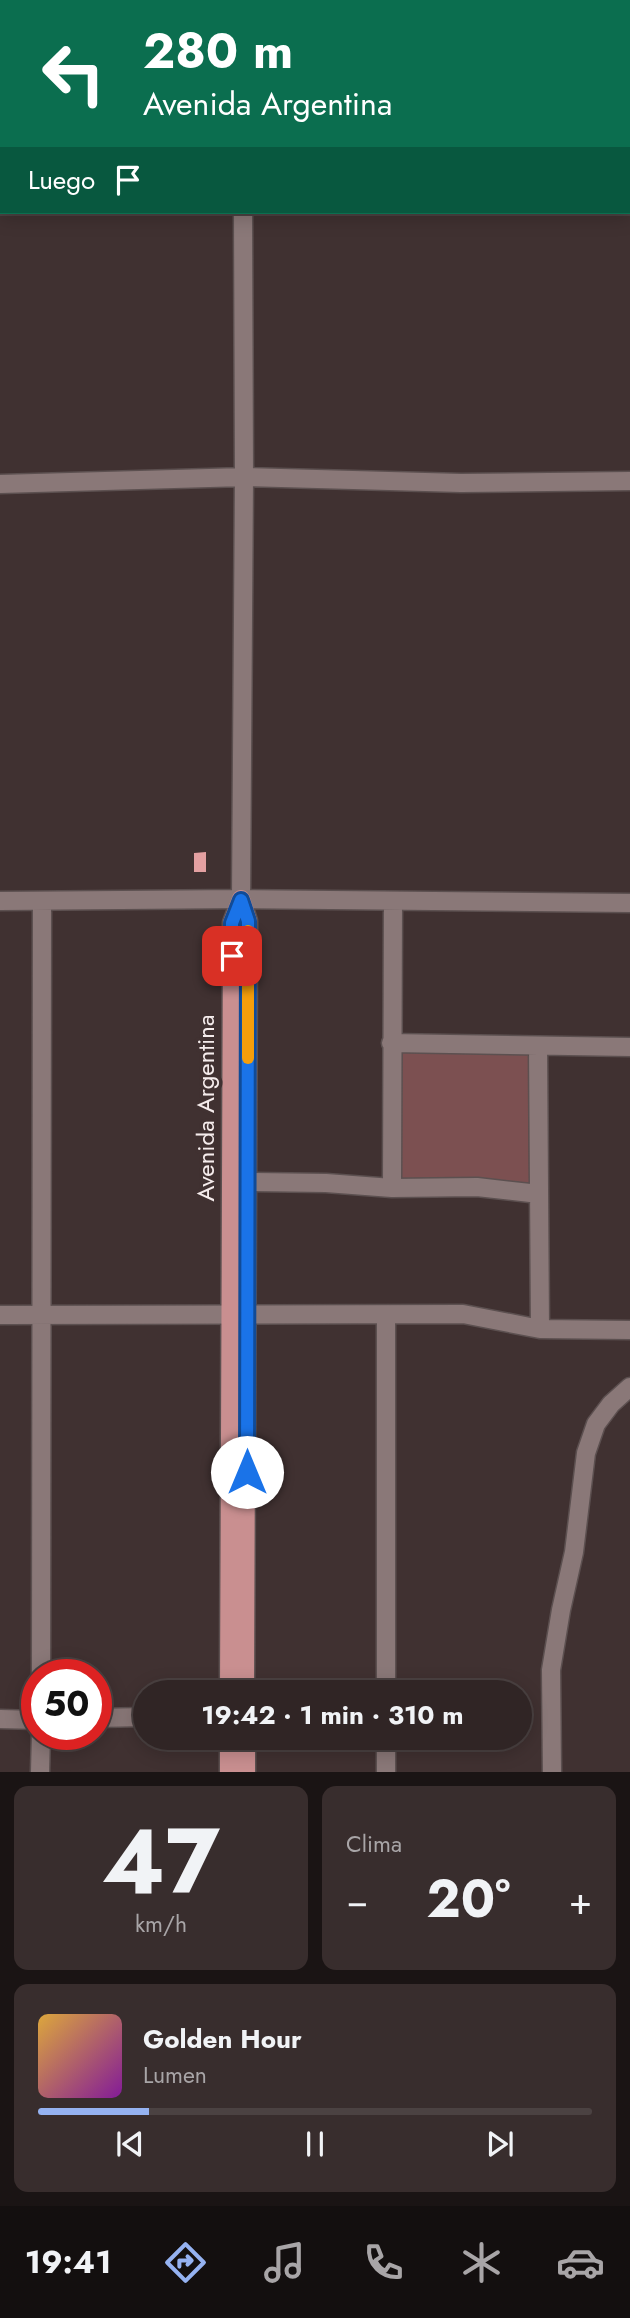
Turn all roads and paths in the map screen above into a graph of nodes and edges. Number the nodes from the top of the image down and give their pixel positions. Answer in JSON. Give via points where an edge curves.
{"nodes":[{"id":1,"x":243,"y":214,"type":"edge"},
{"id":2,"x":244,"y":477,"type":"junction"},
{"id":3,"x":630,"y":481,"type":"edge"},
{"id":4,"x":0,"y":484,"type":"edge"},
{"id":5,"x":241,"y":900,"type":"junction"},
{"id":6,"x":0,"y":901,"type":"edge"},
{"id":7,"x":42,"y":901,"type":"junction"},
{"id":8,"x":393,"y":902,"type":"junction"},
{"id":9,"x":630,"y":903,"type":"edge"},
{"id":10,"x":391,"y":1043,"type":"junction"},
{"id":11,"x":538,"y":1046,"type":"junction"},
{"id":12,"x":630,"y":1047,"type":"edge"},
{"id":13,"x":248,"y":1182,"type":"junction"},
{"id":14,"x":392,"y":1188,"type":"junction"},
{"id":15,"x":539,"y":1194,"type":"junction"},
{"id":16,"x":0,"y":1315,"type":"edge"},
{"id":17,"x":41,"y":1315,"type":"junction"},
{"id":18,"x":240,"y":1315,"type":"junction"},
{"id":19,"x":386,"y":1315,"type":"junction"},
{"id":20,"x":540,"y":1329,"type":"junction"},
{"id":21,"x":630,"y":1330,"type":"edge"},
{"id":22,"x":630,"y":1387,"type":"edge"},
{"id":23,"x":41,"y":1659,"type":"edge"},
{"id":24,"x":229,"y":1680,"type":"edge"},
{"id":25,"x":246,"y":1680,"type":"edge"},
{"id":26,"x":386,"y":1680,"type":"edge"},
{"id":27,"x":133,"y":1717,"type":"edge"},
{"id":28,"x":112,"y":1718,"type":"edge"},
{"id":29,"x":0,"y":1719,"type":"edge"},
{"id":30,"x":21,"y":1720,"type":"edge"},
{"id":31,"x":41,"y":1750,"type":"edge"},
{"id":32,"x":229,"y":1750,"type":"edge"},
{"id":33,"x":246,"y":1750,"type":"edge"},
{"id":34,"x":386,"y":1750,"type":"edge"},
{"id":35,"x":40,"y":1772,"type":"edge"},
{"id":36,"x":229,"y":1772,"type":"edge"},
{"id":37,"x":246,"y":1772,"type":"edge"},
{"id":38,"x":386,"y":1772,"type":"edge"},
{"id":39,"x":552,"y":1772,"type":"edge"}],
"edges":[{"from":1,"to":2,"type":"street"},
{"from":2,"to":3,"type":"street"},
{"from":2,"to":4,"type":"street"},
{"from":2,"to":5,"type":"street"},
{"from":5,"to":7,"type":"street"},
{"from":5,"to":8,"type":"street"},
{"from":5,"to":13,"type":"main road","name":"Avenida Argentina","via":[[248,921]]},
{"from":5,"to":18,"type":"main road","name":"Avenida Argentina","via":[[232,930]]},
{"from":6,"to":7,"type":"street"},
{"from":7,"to":17,"type":"street"},
{"from":8,"to":9,"type":"street"},
{"from":8,"to":10,"type":"street"},
{"from":10,"to":11,"type":"street"},
{"from":10,"to":14,"type":"street"},
{"from":11,"to":12,"type":"street"},
{"from":11,"to":15,"type":"street"},
{"from":13,"to":14,"type":"street"},
{"from":13,"to":18,"type":"main road","name":"Avenida Argentina"},
{"from":14,"to":15,"type":"street","via":[[477,1187]]},
{"from":15,"to":20,"type":"street"},
{"from":16,"to":17,"type":"street"},
{"from":17,"to":18,"type":"street"},
{"from":17,"to":23,"type":"street"},
{"from":18,"to":19,"type":"street"},
{"from":18,"to":24,"type":"main road","name":"Avenida Argentina"},
{"from":18,"to":25,"type":"main road","name":"Avenida Argentina"},
{"from":19,"to":20,"type":"street","via":[[463,1314]]},
{"from":19,"to":26,"type":"street"},
{"from":20,"to":21,"type":"street"},
{"from":22,"to":39,"type":"street","via":[[596,1424],[586,1453],[575,1552],[551,1670]]},
{"from":27,"to":28,"type":"street"},
{"from":29,"to":30,"type":"street"},
{"from":31,"to":35,"type":"street"},
{"from":32,"to":36,"type":"main road"},
{"from":33,"to":37,"type":"main road"},
{"from":34,"to":38,"type":"street"}]}
